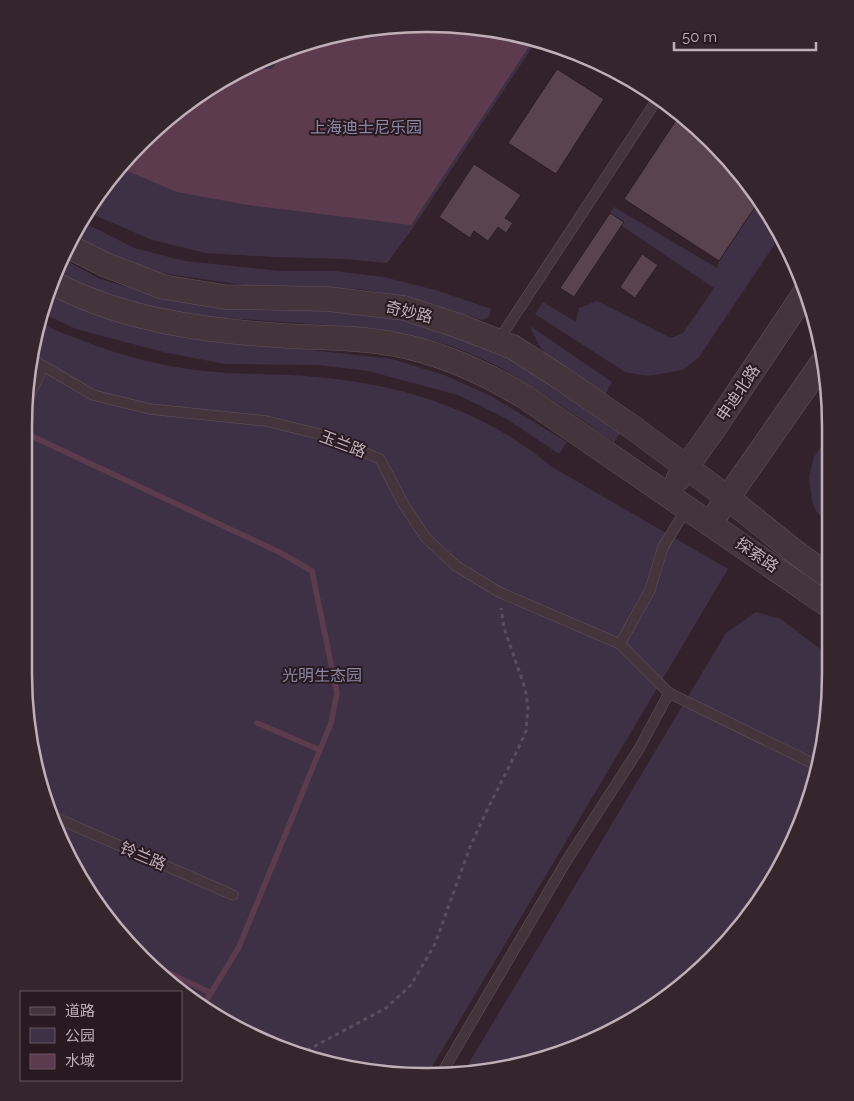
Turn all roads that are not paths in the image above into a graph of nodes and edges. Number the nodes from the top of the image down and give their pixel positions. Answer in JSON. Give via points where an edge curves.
{"nodes":[{"id":1,"x":654,"y":105,"type":"edge"},
{"id":2,"x":75,"y":249,"type":"edge"},
{"id":3,"x":59,"y":286,"type":"edge"},
{"id":4,"x":801,"y":299,"type":"edge"},
{"id":5,"x":498,"y":341,"type":"junction"},
{"id":6,"x":38,"y":363,"type":"edge"},
{"id":7,"x":43,"y":367,"type":"junction"},
{"id":8,"x":817,"y":370,"type":"edge"},
{"id":9,"x":35,"y":384,"type":"edge"},
{"id":10,"x":687,"y":467,"type":"junction"},
{"id":11,"x":707,"y":483,"type":"joint"},
{"id":12,"x":667,"y":494,"type":"junction"},
{"id":13,"x":728,"y":498,"type":"junction"},
{"id":14,"x":687,"y":508,"type":"junction"},
{"id":15,"x":710,"y":523,"type":"junction"},
{"id":16,"x":822,"y":571,"type":"edge"},
{"id":17,"x":822,"y":601,"type":"edge"},
{"id":18,"x":620,"y":644,"type":"junction"},
{"id":19,"x":669,"y":693,"type":"junction"},
{"id":20,"x":811,"y":763,"type":"edge"},
{"id":21,"x":61,"y":821,"type":"edge"},
{"id":22,"x":233,"y":895,"type":"dead end"},
{"id":23,"x":445,"y":1068,"type":"edge"}],
"edges":[{"from":1,"to":5,"type":"lane"},
{"from":2,"to":5,"type":"street","name":"奇妙路","via":[[163,287],[225,297],[328,299],[404,308]]},
{"from":3,"to":12,"type":"street","via":[[115,308],[172,323],[247,333],[373,341],[431,354],[500,382]]},
{"from":4,"to":10,"type":"street","name":"申迪北路"},
{"from":5,"to":10,"type":"street","name":"奇妙路","via":[[561,378]]},
{"from":6,"to":7,"type":"lane","name":"玉兰路"},
{"from":7,"to":9,"type":"lane"},
{"from":7,"to":18,"type":"lane","name":"玉兰路","via":[[93,395],[150,409],[266,420],[322,435],[380,459],[426,538],[456,566],[499,592]]},
{"from":8,"to":13,"type":"street"},
{"from":10,"to":11,"type":"street","name":"奇妙路"},
{"from":10,"to":12,"type":"street","name":"申迪北路"},
{"from":11,"to":13,"type":"street","name":"探索路"},
{"from":12,"to":14,"type":"street"},
{"from":13,"to":15,"type":"street"},
{"from":13,"to":16,"type":"street","name":"探索路"},
{"from":14,"to":15,"type":"street","name":"探索路"},
{"from":14,"to":18,"type":"lane","via":[[662,547],[650,590]]},
{"from":15,"to":17,"type":"street","name":"探索路"},
{"from":18,"to":19,"type":"lane"},
{"from":19,"to":20,"type":"lane"},
{"from":19,"to":23,"type":"lane"},
{"from":21,"to":22,"type":"lane","name":"铃兰路"}]}
